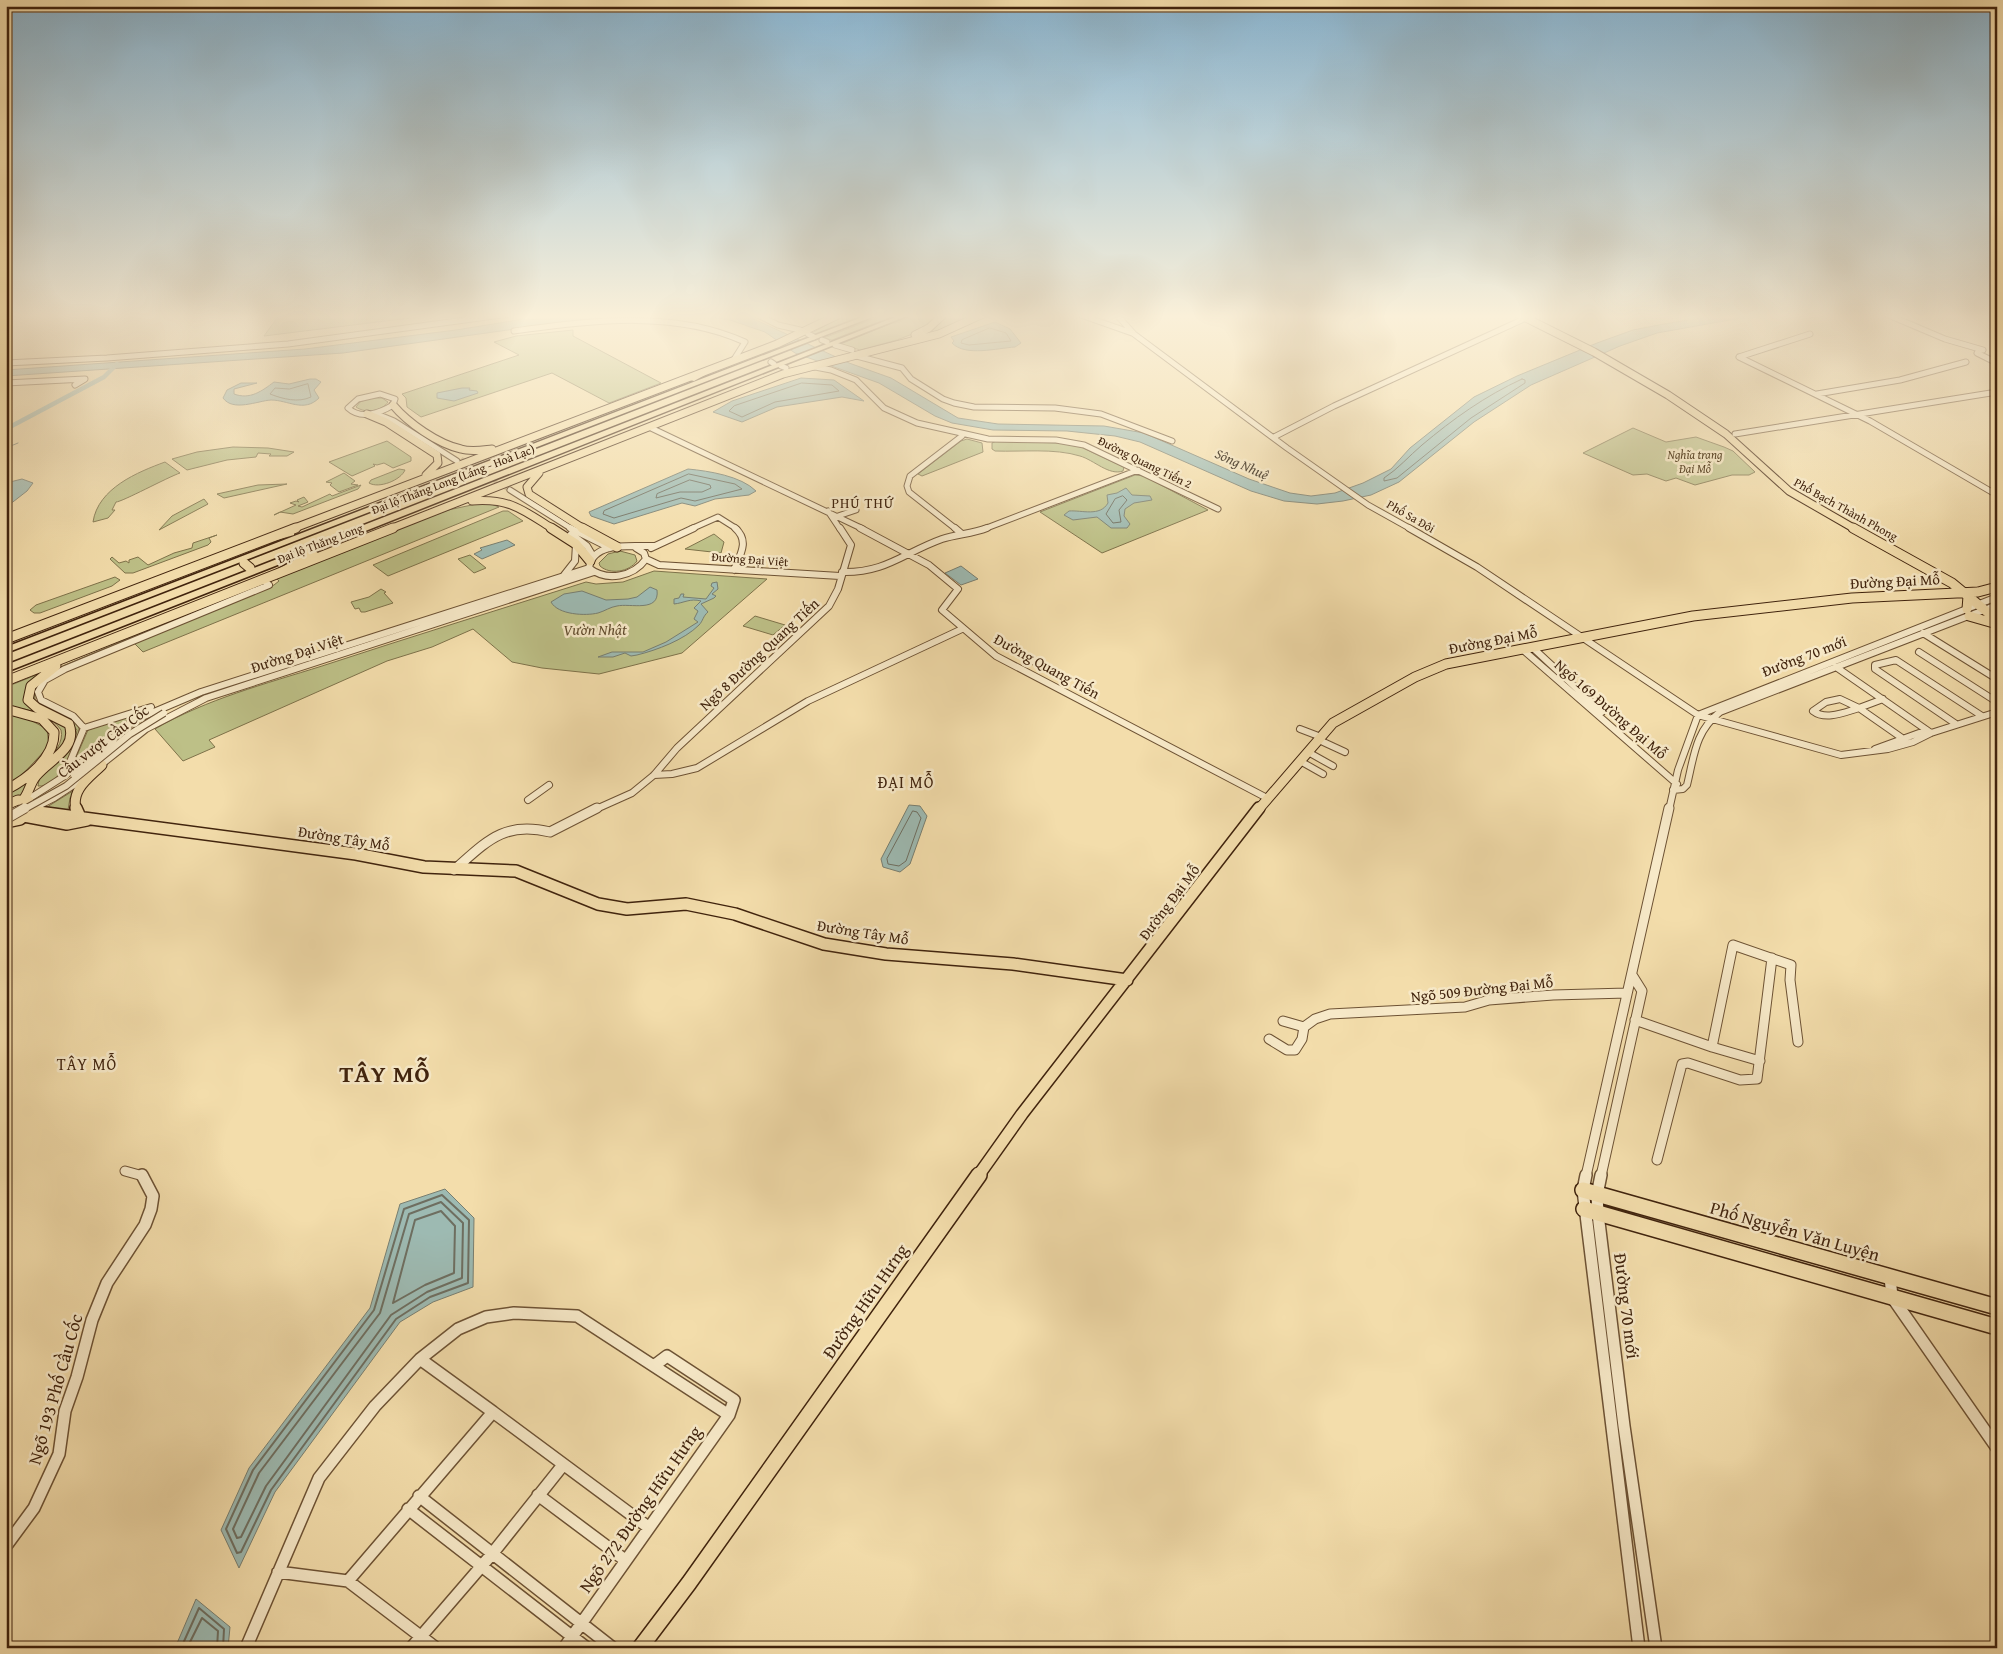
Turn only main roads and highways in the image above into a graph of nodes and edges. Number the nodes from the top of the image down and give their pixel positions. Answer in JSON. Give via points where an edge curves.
{"nodes":[{"id":1,"x":653,"y":391,"type":"edge"},
{"id":2,"x":665,"y":391,"type":"edge"},
{"id":3,"x":678,"y":391,"type":"edge"},
{"id":4,"x":712,"y":391,"type":"edge"},
{"id":5,"x":727,"y":391,"type":"edge"},
{"id":6,"x":730,"y":391,"type":"edge"},
{"id":7,"x":741,"y":391,"type":"edge"},
{"id":8,"x":1663,"y":391,"type":"edge"},
{"id":9,"x":1664,"y":391,"type":"edge"},
{"id":10,"x":701,"y":406,"type":"junction"},
{"id":11,"x":391,"y":407,"type":"road end"},
{"id":12,"x":371,"y":414,"type":"road end"},
{"id":13,"x":507,"y":446,"type":"junction"},
{"id":14,"x":504,"y":458,"type":"junction"},
{"id":15,"x":547,"y":467,"type":"junction"},
{"id":16,"x":505,"y":472,"type":"junction"},
{"id":17,"x":420,"y":485,"type":"junction"},
{"id":18,"x":1791,"y":485,"type":"junction"},
{"id":19,"x":1782,"y":486,"type":"junction"},
{"id":20,"x":464,"y":488,"type":"junction"},
{"id":21,"x":456,"y":504,"type":"junction"},
{"id":22,"x":249,"y":545,"type":"joint"},
{"id":23,"x":613,"y":547,"type":"road end"},
{"id":24,"x":232,"y":552,"type":"junction"},
{"id":25,"x":591,"y":564,"type":"road end"},
{"id":26,"x":250,"y":569,"type":"junction"},
{"id":27,"x":274,"y":574,"type":"junction"},
{"id":28,"x":1997,"y":587,"type":"edge"},
{"id":29,"x":1968,"y":594,"type":"junction"},
{"id":30,"x":1989,"y":606,"type":"edge"},
{"id":31,"x":1997,"y":622,"type":"edge"},
{"id":32,"x":6,"y":639,"type":"edge"},
{"id":33,"x":6,"y":650,"type":"edge"},
{"id":34,"x":78,"y":653,"type":"junction"},
{"id":35,"x":6,"y":669,"type":"edge"},
{"id":36,"x":6,"y":681,"type":"edge"},
{"id":37,"x":6,"y":709,"type":"edge"},
{"id":38,"x":102,"y":765,"type":"road end"},
{"id":39,"x":6,"y":790,"type":"edge"},
{"id":40,"x":6,"y":804,"type":"edge"},
{"id":41,"x":27,"y":807,"type":"junction"},
{"id":42,"x":80,"y":817,"type":"junction"},
{"id":43,"x":93,"y":818,"type":"junction"},
{"id":44,"x":7,"y":820,"type":"edge"},
{"id":45,"x":1127,"y":980,"type":"junction"},
{"id":46,"x":1583,"y":1190,"type":"road end"},
{"id":47,"x":1584,"y":1209,"type":"road end"},
{"id":48,"x":1997,"y":1307,"type":"edge"},
{"id":49,"x":1997,"y":1327,"type":"edge"},
{"id":50,"x":640,"y":1648,"type":"edge"}],
"edges":[{"from":1,"to":13,"type":"main road"},
{"from":2,"to":14,"type":"highway"},
{"from":3,"to":14,"type":"highway","name":"Đại lộ Thăng Long (Láng - Hoà Lạc)"},
{"from":4,"to":16,"type":"highway","name":"Đại lộ Thăng Long (Láng - Hoà Lạc)"},
{"from":5,"to":16,"type":"highway"},
{"from":6,"to":10,"type":"main road","name":"Đại lộ Thăng Long"},
{"from":7,"to":10,"type":"main road","name":"Đại lộ Thăng Long"},
{"from":8,"to":19,"type":"main road","name":"Phố Bạch Thành Phong","via":[[1716,426]]},
{"from":9,"to":18,"type":"main road","name":"Phố Bạch Thành Phong","via":[[1735,434]]},
{"from":10,"to":15,"type":"main road","name":"Đại lộ Thăng Long"},
{"from":11,"to":13,"type":"main road","via":[[455,448],[477,450]]},
{"from":12,"to":17,"type":"main road","via":[[437,455],[436,466]]},
{"from":13,"to":17,"type":"main road"},
{"from":14,"to":17,"type":"highway","name":"Đại lộ Thăng Long (Láng - Hoà Lạc)"},
{"from":15,"to":21,"type":"main road","name":"Đại lộ Thăng Long"},
{"from":15,"to":23,"type":"main road","via":[[529,482],[529,494]]},
{"from":16,"to":20,"type":"highway","name":"Đại lộ Thăng Long (Láng - Hoà Lạc)"},
{"from":17,"to":22,"type":"highway","via":[[350,515]]},
{"from":17,"to":33,"type":"highway","name":"Đại lộ Thăng Long (Láng - Hoà Lạc)"},
{"from":18,"to":19,"type":"main road"},
{"from":18,"to":29,"type":"main road","name":"Phố Bạch Thành Phong","via":[[1825,507],[1911,551]]},
{"from":19,"to":29,"type":"main road","name":"Phố Bạch Thành Phong","via":[[1902,552]]},
{"from":20,"to":27,"type":"highway","via":[[349,536]]},
{"from":20,"to":35,"type":"highway","name":"Đại lộ Thăng Long (Láng - Hoà Lạc)"},
{"from":21,"to":25,"type":"main road","via":[[491,499],[510,502],[576,544]]},
{"from":21,"to":27,"type":"main road","name":"Đại lộ Thăng Long"},
{"from":22,"to":24,"type":"main road"},
{"from":24,"to":26,"type":"main road"},
{"from":24,"to":32,"type":"main road"},
{"from":26,"to":27,"type":"main road","name":"Đại lộ Thăng Long"},
{"from":26,"to":34,"type":"main road","name":"Đại lộ Thăng Long"},
{"from":28,"to":29,"type":"main road","name":"Đường Đại Mỗ"},
{"from":29,"to":30,"type":"main road"},
{"from":29,"to":31,"type":"main road","via":[[1968,612]]},
{"from":29,"to":45,"type":"main road","name":"Đường Đại Mỗ","via":[[1852,598],[1677,618],[1446,664],[1426,672],[1333,723],[1267,798]]},
{"from":30,"to":31,"type":"main road"},
{"from":34,"to":36,"type":"main road","name":"Đại lộ Thăng Long"},
{"from":34,"to":41,"type":"main road","via":[[47,672],[29,690],[31,704],[65,720],[72,728],[72,734],[66,748],[40,773]]},
{"from":37,"to":39,"type":"main road","via":[[24,712],[46,722],[54,729],[56,737],[52,749],[41,763]]},
{"from":38,"to":42,"type":"main road","via":[[74,796],[74,808]]},
{"from":40,"to":41,"type":"main road"},
{"from":41,"to":42,"type":"main road","name":"Đường Tây Mỗ"},
{"from":41,"to":43,"type":"main road","name":"Đường Tây Mỗ","via":[[66,824]]},
{"from":41,"to":44,"type":"main road"},
{"from":42,"to":43,"type":"main road","name":"Đường Tây Mỗ"},
{"from":43,"to":45,"type":"main road","name":"Đường Tây Mỗ","via":[[453,870],[516,871],[598,904],[627,909],[686,904],[735,914],[824,944],[886,954],[1013,964]]},
{"from":45,"to":50,"type":"main road","name":"Đường Hữu Hưng","via":[[1022,1114],[690,1583]]},
{"from":46,"to":48,"type":"main road","name":"Phố Nguyễn Văn Luyện"},
{"from":47,"to":49,"type":"main road"}]}
